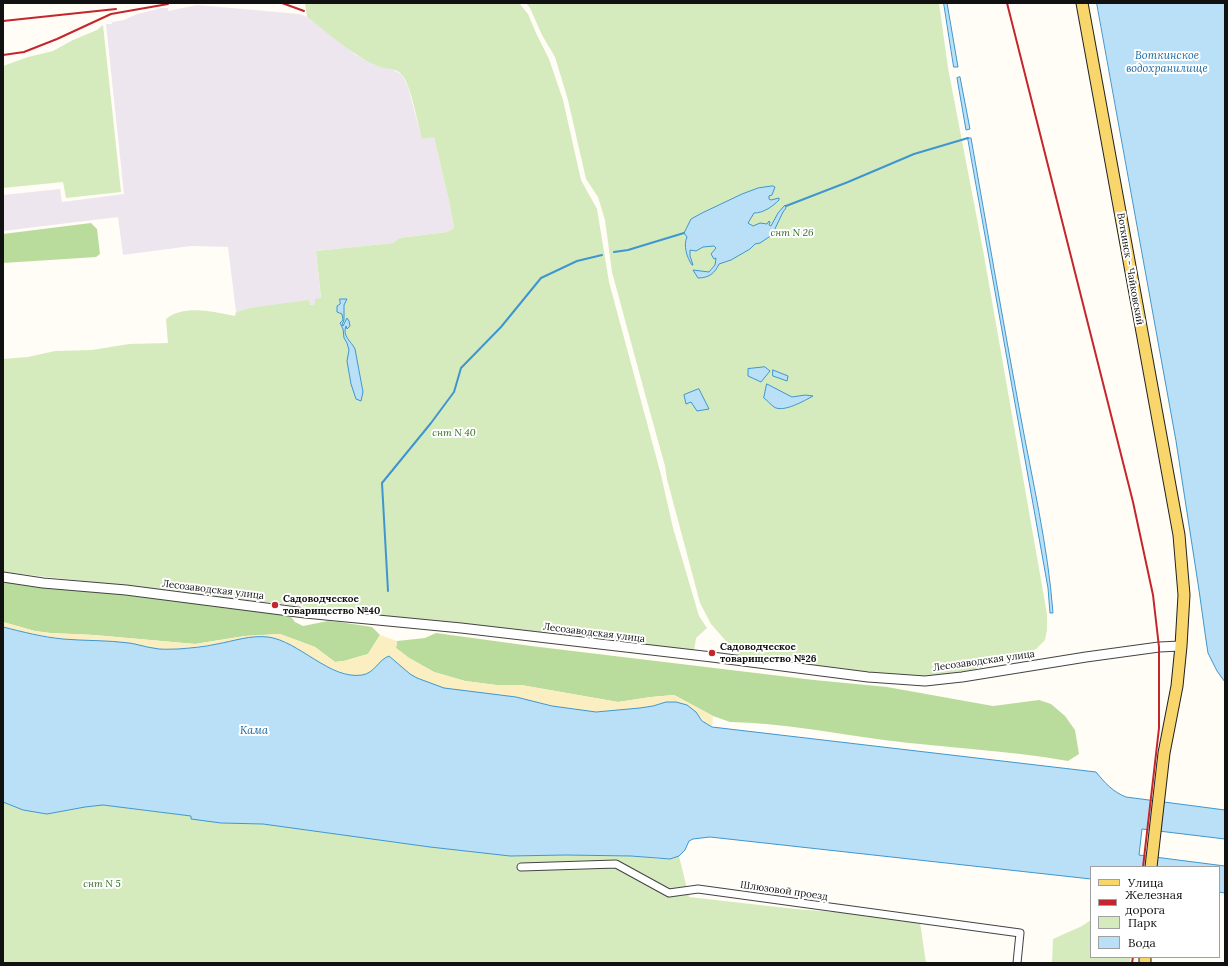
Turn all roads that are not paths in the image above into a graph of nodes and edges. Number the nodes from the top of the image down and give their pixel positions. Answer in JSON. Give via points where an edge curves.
{"nodes":[{"id":1,"x":1082,"y":3,"type":"edge"},
{"id":2,"x":3,"y":577,"type":"edge"},
{"id":3,"x":1181,"y":646,"type":"junction"},
{"id":4,"x":1151,"y":866,"type":"edge"},
{"id":5,"x":521,"y":867,"type":"dead end"},
{"id":6,"x":1017,"y":963,"type":"edge"}],
"edges":[{"from":1,"to":3,"type":"main road","name":"Воткинск - Чайковский","via":[[1178,535],[1184,595]]},
{"from":2,"to":3,"type":"street","name":"Лесозаводская улица","via":[[918,681],[962,678],[1086,657]]},
{"from":3,"to":4,"type":"main road","name":"Воткинск - Чайковский","via":[[1164,753]]},
{"from":5,"to":6,"type":"street","name":"Шлюзовой проезд","via":[[616,864],[669,893],[698,890],[1020,933]]}]}
